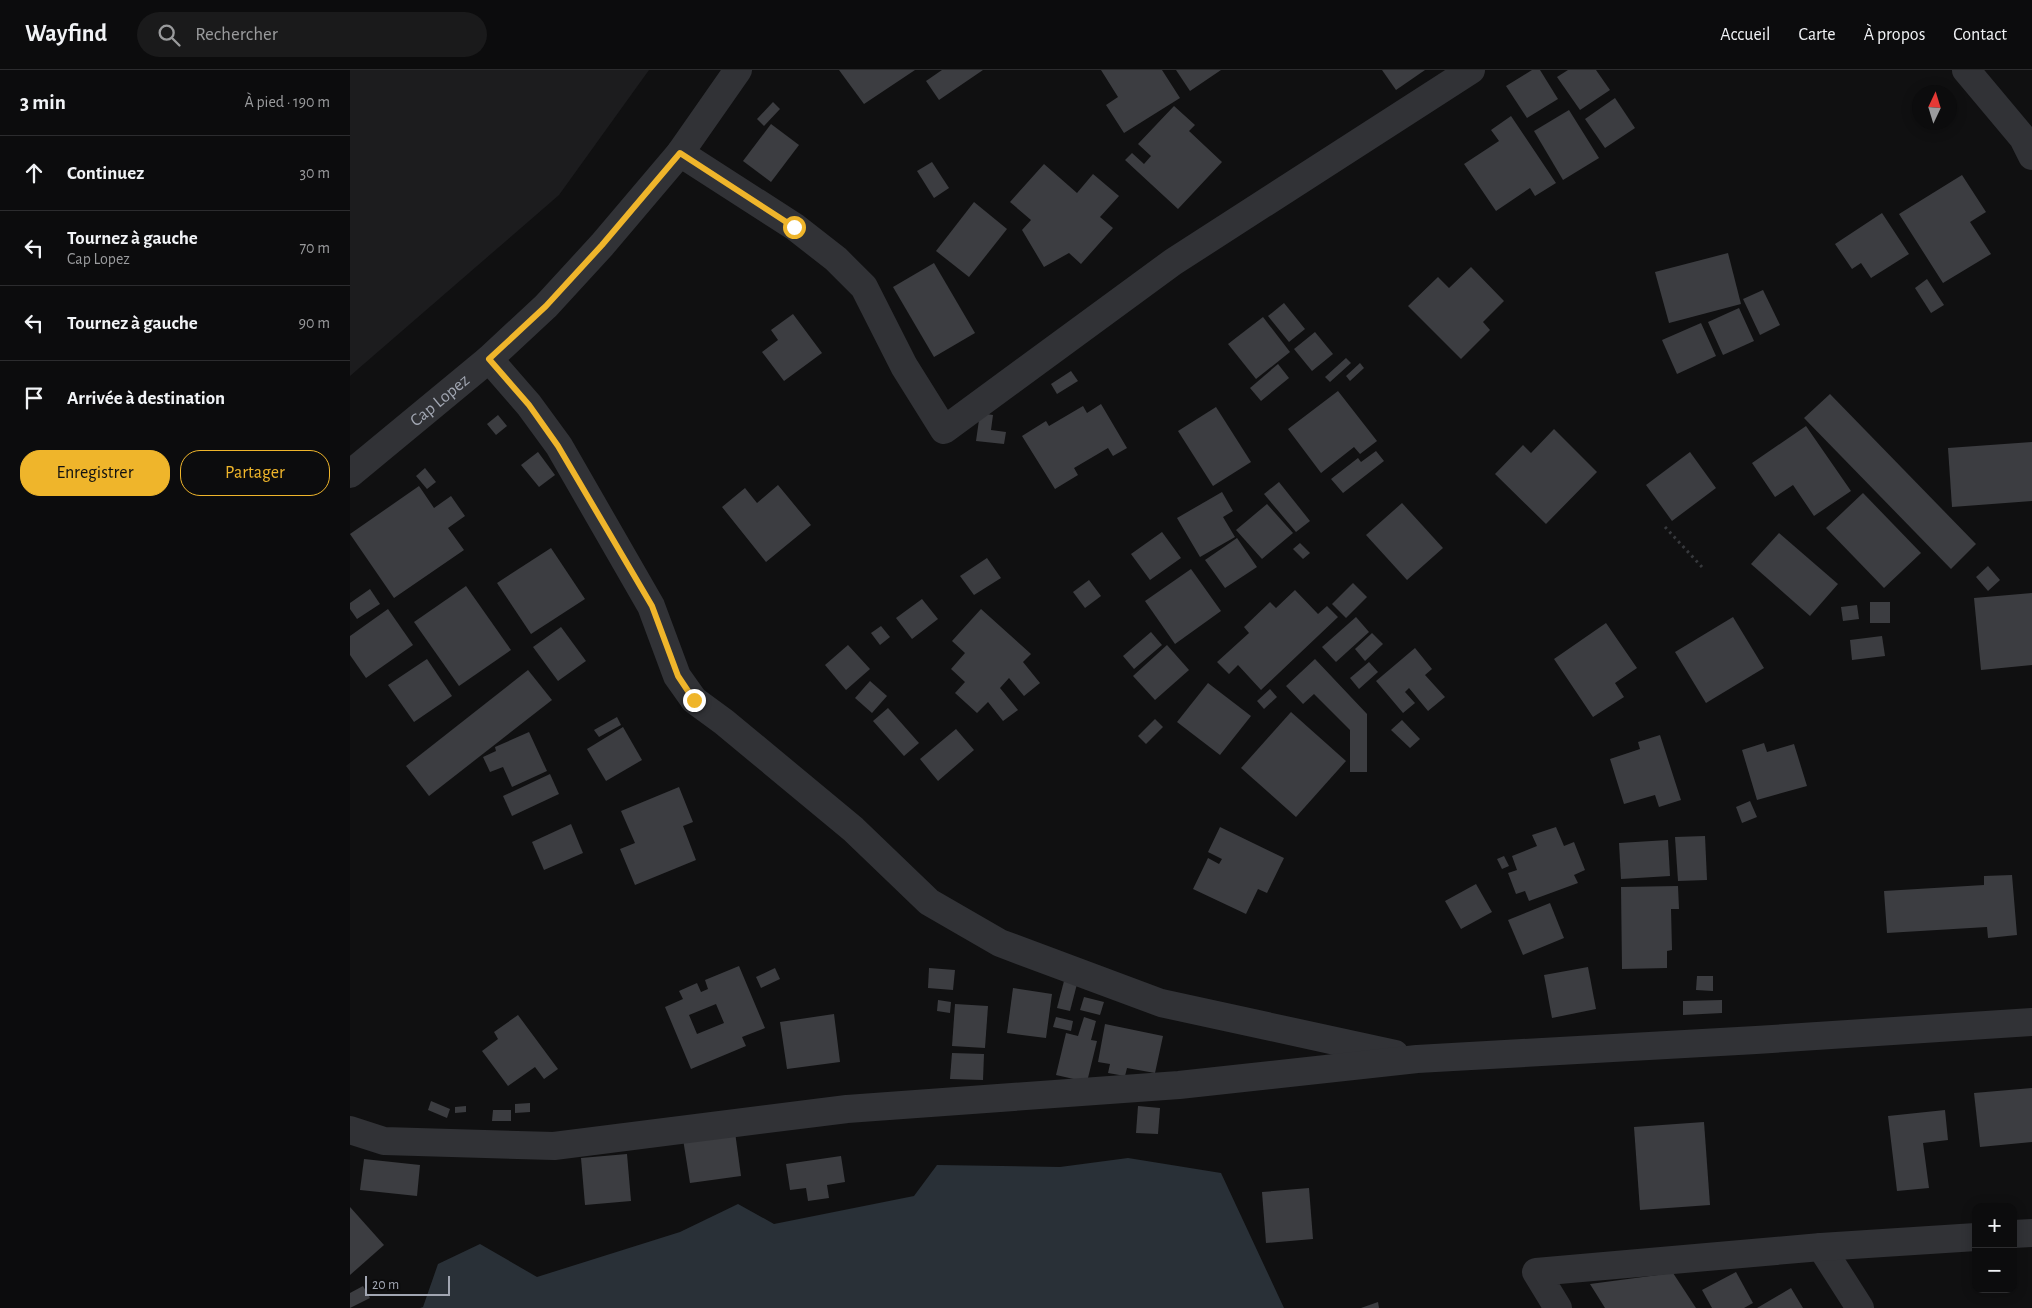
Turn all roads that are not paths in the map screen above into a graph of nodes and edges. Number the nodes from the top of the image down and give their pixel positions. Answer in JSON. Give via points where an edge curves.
{"nodes":[{"id":1,"x":738,"y":70,"type":"edge"},
{"id":2,"x":1471,"y":70,"type":"edge"},
{"id":3,"x":1966,"y":70,"type":"edge"},
{"id":4,"x":680,"y":153,"type":"junction"},
{"id":5,"x":2032,"y":156,"type":"edge"},
{"id":6,"x":489,"y":359,"type":"junction"},
{"id":7,"x":350,"y":474,"type":"edge"},
{"id":8,"x":2032,"y":1022,"type":"edge"},
{"id":9,"x":1417,"y":1059,"type":"junction"},
{"id":10,"x":350,"y":1130,"type":"edge"},
{"id":11,"x":2032,"y":1233,"type":"edge"},
{"id":12,"x":2017,"y":1234,"type":"edge"},
{"id":13,"x":1972,"y":1237,"type":"edge"},
{"id":14,"x":1821,"y":1247,"type":"junction"},
{"id":15,"x":1558,"y":1308,"type":"edge"},
{"id":16,"x":1860,"y":1308,"type":"edge"}],
"edges":[{"from":1,"to":4,"type":"street","name":"Cap Lopez"},
{"from":2,"to":4,"type":"street","via":[[1174,262],[944,430],[904,366],[864,287],[836,259],[794,227]]},
{"from":3,"to":5,"type":"street","via":[[2022,138]]},
{"from":4,"to":6,"type":"street","name":"Cap Lopez","via":[[546,306]]},
{"from":6,"to":7,"type":"street","name":"Cap Lopez"},
{"from":6,"to":9,"type":"street","via":[[529,405],[558,446],[652,606],[678,676],[694,700],[853,829],[929,902],[1000,943],[1161,1002]]},
{"from":8,"to":9,"type":"street"},
{"from":9,"to":10,"type":"street","via":[[1179,1085],[846,1109],[554,1146],[384,1142]]},
{"from":11,"to":12,"type":"street"},
{"from":13,"to":14,"type":"street"},
{"from":14,"to":15,"type":"street","via":[[1536,1272]]},
{"from":14,"to":16,"type":"street"}]}
